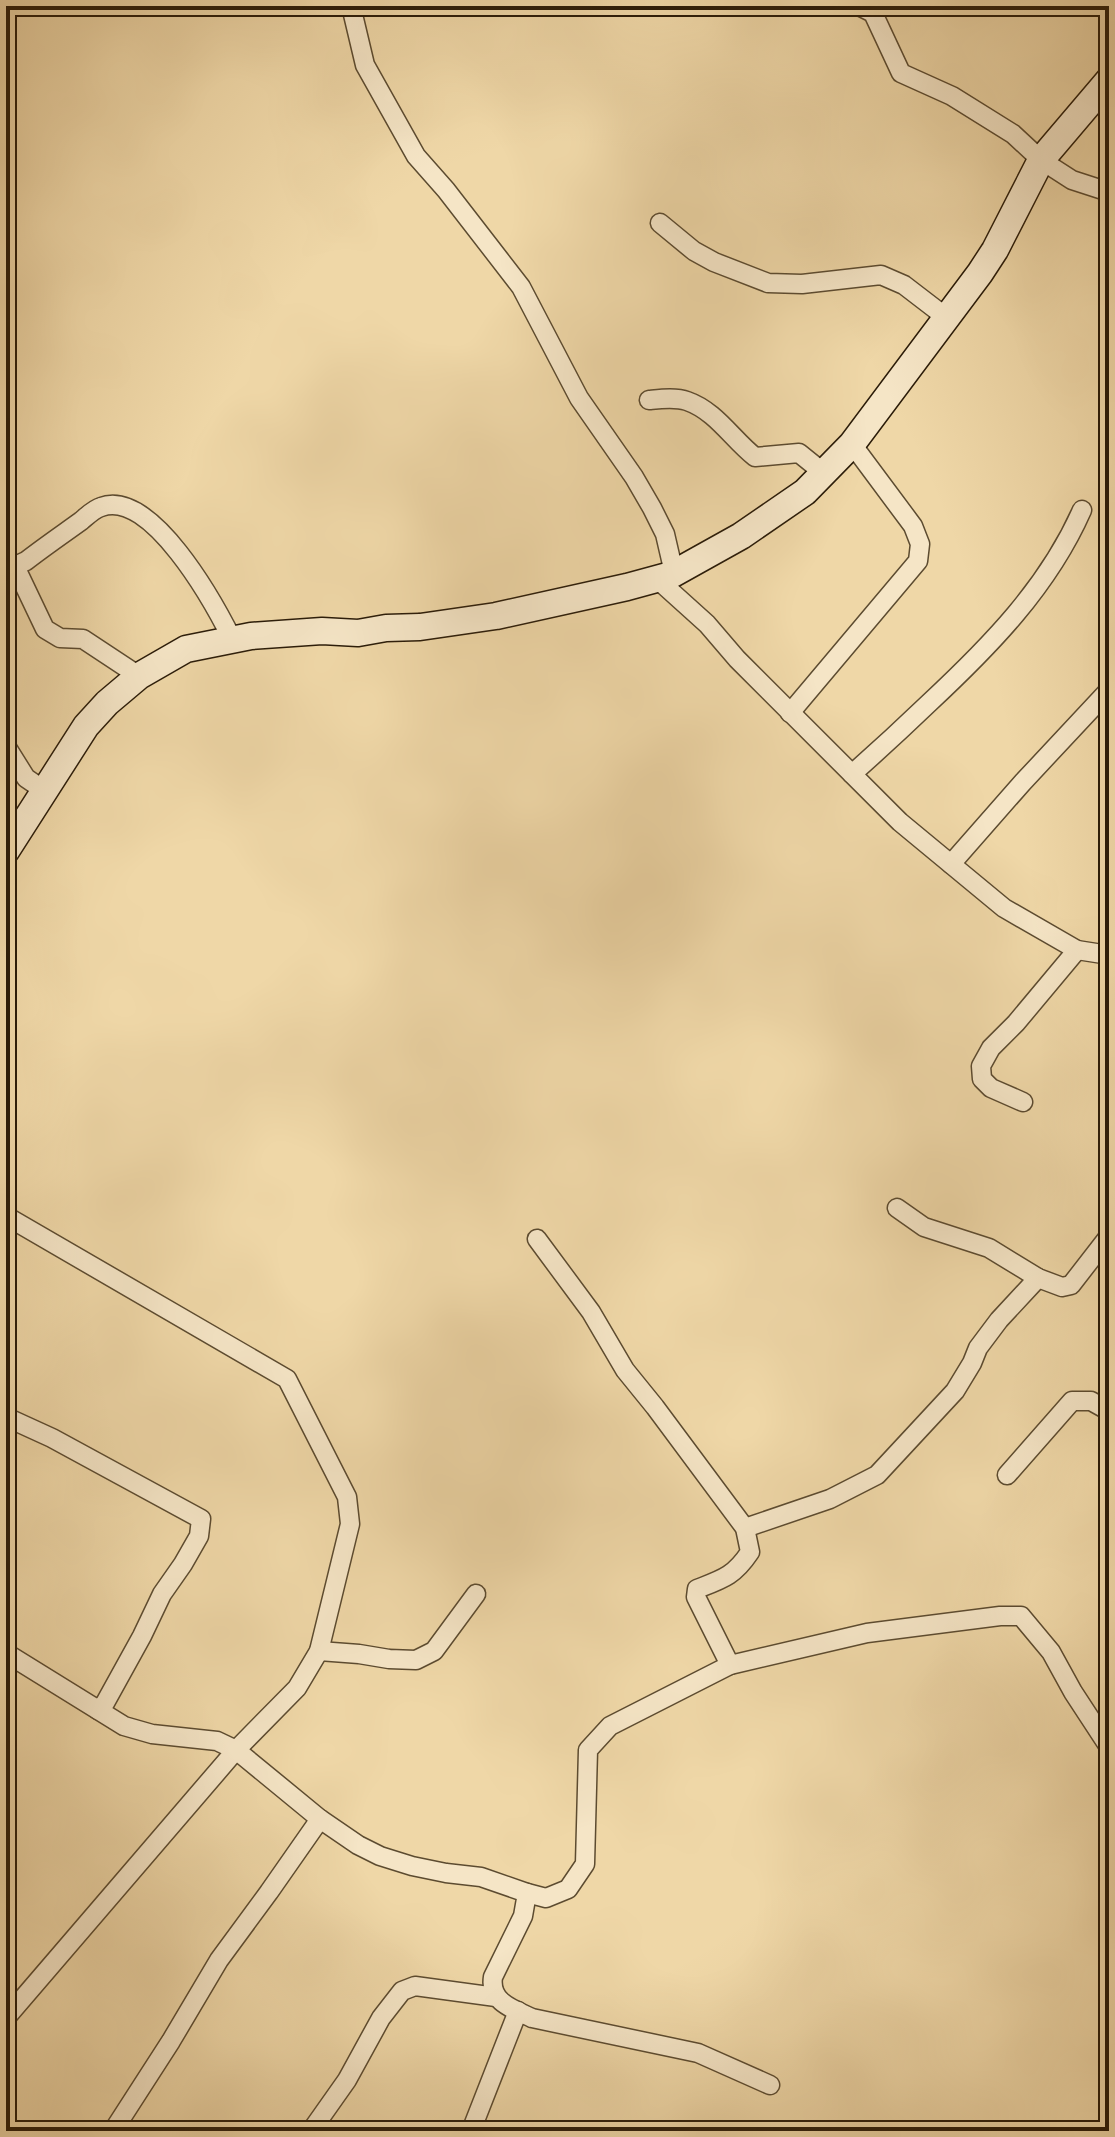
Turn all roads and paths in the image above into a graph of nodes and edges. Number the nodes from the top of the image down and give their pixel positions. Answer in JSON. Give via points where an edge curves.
{"nodes":[{"id":1,"x":351,"y":6,"type":"edge"},
{"id":2,"x":859,"y":6,"type":"edge"},
{"id":3,"x":1109,"y":80,"type":"edge"},
{"id":4,"x":1041,"y":160,"type":"junction"},
{"id":5,"x":1109,"y":192,"type":"edge"},
{"id":6,"x":660,"y":223,"type":"dead end"},
{"id":7,"x":947,"y":318,"type":"junction"},
{"id":8,"x":649,"y":400,"type":"dead end"},
{"id":9,"x":852,"y":444,"type":"junction"},
{"id":10,"x":825,"y":474,"type":"junction"},
{"id":11,"x":1082,"y":510,"type":"dead end"},
{"id":12,"x":11,"y":563,"type":"edge"},
{"id":13,"x":665,"y":575,"type":"junction"},
{"id":14,"x":232,"y":639,"type":"junction"},
{"id":15,"x":139,"y":676,"type":"junction"},
{"id":16,"x":1109,"y":690,"type":"edge"},
{"id":17,"x":790,"y":713,"type":"junction"},
{"id":18,"x":6,"y":746,"type":"edge"},
{"id":19,"x":852,"y":774,"type":"junction"},
{"id":20,"x":45,"y":791,"type":"junction"},
{"id":21,"x":6,"y":851,"type":"edge"},
{"id":22,"x":951,"y":864,"type":"junction"},
{"id":23,"x":1077,"y":950,"type":"junction"},
{"id":24,"x":1109,"y":955,"type":"edge"},
{"id":25,"x":1023,"y":1102,"type":"dead end"},
{"id":26,"x":897,"y":1208,"type":"dead end"},
{"id":27,"x":6,"y":1216,"type":"edge"},
{"id":28,"x":537,"y":1239,"type":"dead end"},
{"id":29,"x":1108,"y":1239,"type":"edge"},
{"id":30,"x":1038,"y":1278,"type":"junction"},
{"id":31,"x":1109,"y":1411,"type":"edge"},
{"id":32,"x":6,"y":1417,"type":"edge"},
{"id":33,"x":1007,"y":1475,"type":"dead end"},
{"id":34,"x":745,"y":1528,"type":"junction"},
{"id":35,"x":476,"y":1594,"type":"dead end"},
{"id":36,"x":319,"y":1651,"type":"junction"},
{"id":37,"x":6,"y":1653,"type":"edge"},
{"id":38,"x":730,"y":1665,"type":"junction"},
{"id":39,"x":98,"y":1710,"type":"junction"},
{"id":40,"x":1109,"y":1747,"type":"edge"},
{"id":41,"x":236,"y":1750,"type":"junction"},
{"id":42,"x":320,"y":1819,"type":"junction"},
{"id":43,"x":527,"y":1893,"type":"junction"},
{"id":44,"x":496,"y":1997,"type":"junction"},
{"id":45,"x":518,"y":2011,"type":"junction"},
{"id":46,"x":6,"y":2018,"type":"edge"},
{"id":47,"x":770,"y":2085,"type":"dead end"},
{"id":48,"x":113,"y":2131,"type":"edge"},
{"id":49,"x":311,"y":2131,"type":"edge"},
{"id":50,"x":471,"y":2131,"type":"edge"}],
"edges":[{"from":1,"to":13,"type":"street","via":[[365,65],[416,156],[521,287],[579,398],[652,508],[665,534]]},
{"from":2,"to":4,"type":"street","via":[[873,13],[901,73],[952,96],[1013,134]]},
{"from":3,"to":4,"type":"street"},
{"from":4,"to":5,"type":"street","via":[[1072,180]]},
{"from":4,"to":7,"type":"street","via":[[995,250]]},
{"from":6,"to":7,"type":"street","via":[[694,251],[768,283],[881,275],[904,285]]},
{"from":7,"to":9,"type":"street"},
{"from":8,"to":10,"type":"street","via":[[686,400],[725,426],[755,457],[799,453]]},
{"from":9,"to":10,"type":"street"},
{"from":9,"to":17,"type":"street","via":[[913,526],[920,544],[918,561]]},
{"from":10,"to":13,"type":"street","via":[[741,536]]},
{"from":11,"to":19,"type":"street","via":[[1052,567],[1017,613],[971,664]]},
{"from":12,"to":14,"type":"street","via":[[26,561],[101,507],[123,504],[162,532],[215,603]]},
{"from":12,"to":15,"type":"street","via":[[45,629],[60,638],[83,639]]},
{"from":13,"to":14,"type":"street","via":[[496,616],[358,633]]},
{"from":13,"to":17,"type":"street"},
{"from":14,"to":15,"type":"street","via":[[186,649]]},
{"from":15,"to":20,"type":"street","via":[[86,726]]},
{"from":16,"to":22,"type":"street"},
{"from":17,"to":19,"type":"street"},
{"from":18,"to":20,"type":"street","via":[[26,778]]},
{"from":19,"to":22,"type":"street","via":[[881,806]]},
{"from":20,"to":21,"type":"street"},
{"from":22,"to":23,"type":"street","via":[[1004,908]]},
{"from":23,"to":24,"type":"street"},
{"from":23,"to":25,"type":"street","via":[[981,1066],[982,1079],[991,1088]]},
{"from":26,"to":30,"type":"street","via":[[924,1227],[989,1248]]},
{"from":27,"to":36,"type":"street","via":[[287,1379],[347,1497],[350,1524]]},
{"from":28,"to":34,"type":"street","via":[[591,1312],[625,1370]]},
{"from":29,"to":30,"type":"street","via":[[1071,1285]]},
{"from":30,"to":34,"type":"street","via":[[978,1348],[955,1391],[877,1475],[830,1499]]},
{"from":31,"to":33,"type":"street","via":[[1091,1401],[1072,1401]]},
{"from":32,"to":39,"type":"street","via":[[201,1519],[199,1536]]},
{"from":34,"to":38,"type":"street","via":[[750,1552],[739,1568],[697,1589],[696,1597]]},
{"from":35,"to":36,"type":"street","via":[[434,1651],[416,1660]]},
{"from":36,"to":41,"type":"street","via":[[297,1688]]},
{"from":37,"to":39,"type":"street"},
{"from":38,"to":40,"type":"street","via":[[867,1633],[1021,1616],[1051,1652]]},
{"from":38,"to":43,"type":"street","via":[[599,1736],[588,1750],[585,1864],[568,1889],[546,1898]]},
{"from":39,"to":41,"type":"street","via":[[124,1726],[217,1741]]},
{"from":41,"to":42,"type":"street"},
{"from":41,"to":46,"type":"street"},
{"from":42,"to":43,"type":"street","via":[[380,1856],[481,1877]]},
{"from":42,"to":48,"type":"street","via":[[219,1960]]},
{"from":43,"to":44,"type":"street","via":[[523,1916],[493,1977]]},
{"from":44,"to":45,"type":"street"},
{"from":44,"to":49,"type":"street","via":[[415,1986],[402,1991]]},
{"from":45,"to":47,"type":"street","via":[[698,2053]]},
{"from":45,"to":50,"type":"street"}]}
